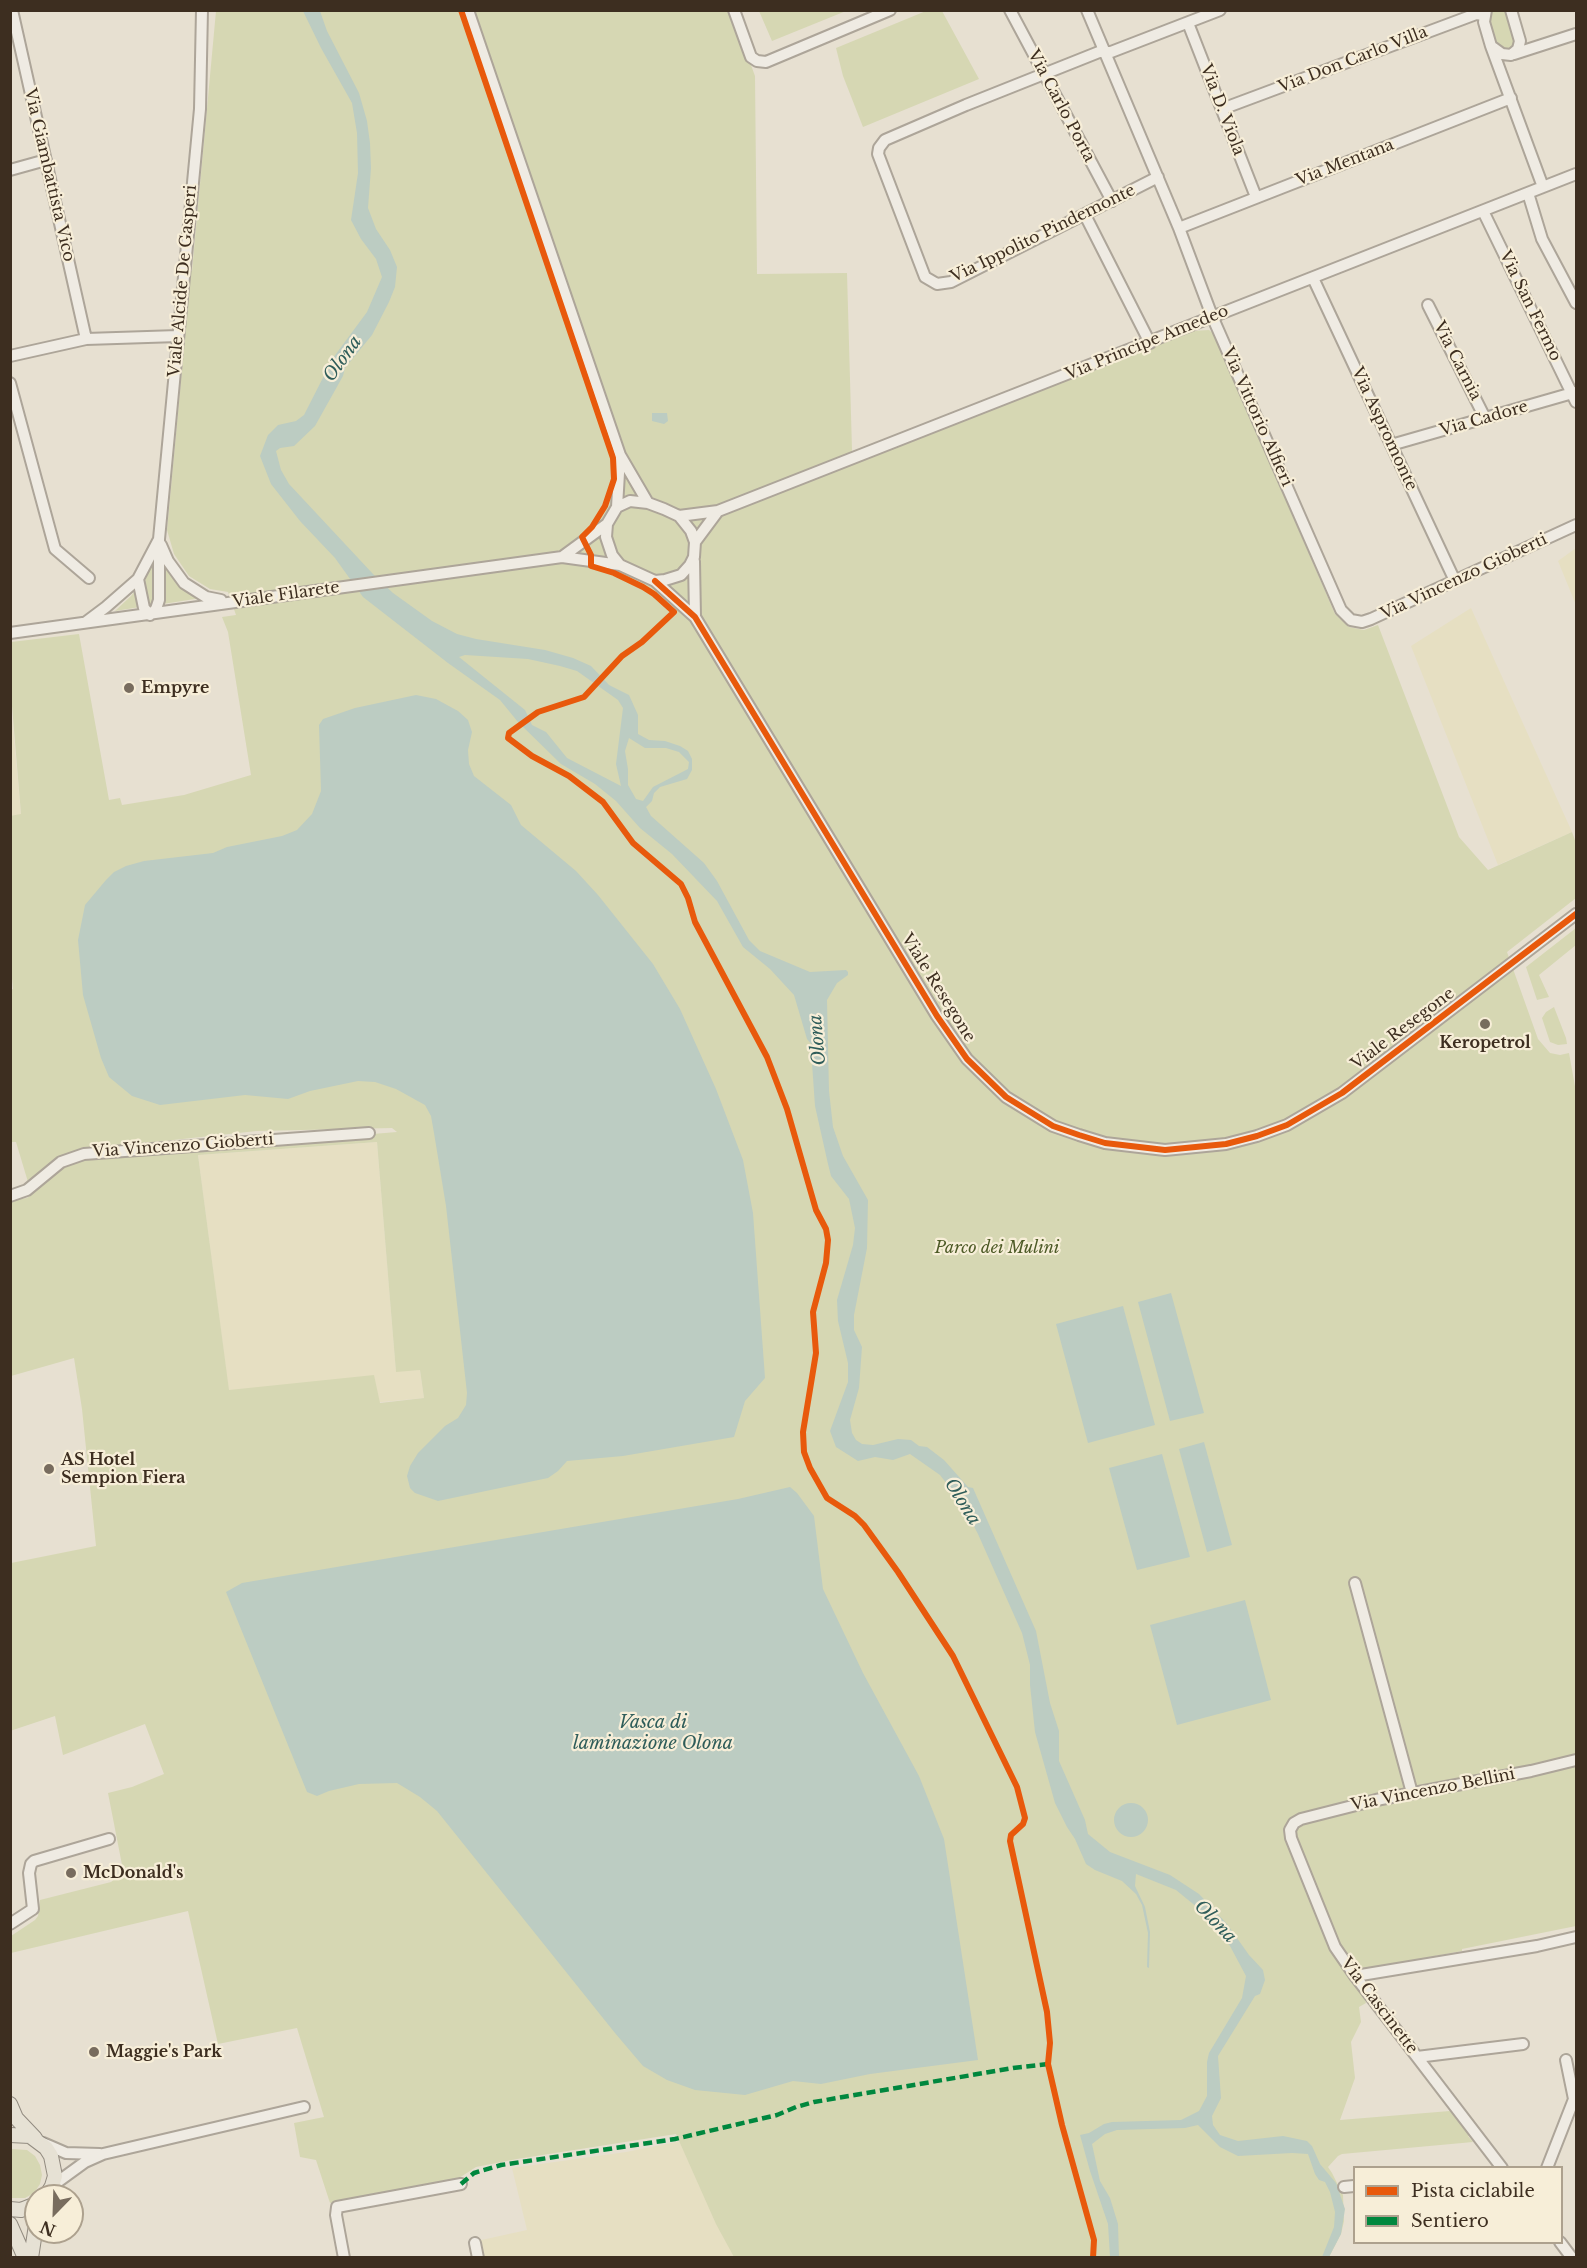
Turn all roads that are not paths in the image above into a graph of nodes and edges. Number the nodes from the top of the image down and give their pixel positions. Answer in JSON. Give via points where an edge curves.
{"nodes":[{"id":1,"x":12,"y":10,"type":"edge"},
{"id":2,"x":194,"y":10,"type":"edge"},
{"id":3,"x":468,"y":10,"type":"edge"},
{"id":4,"x":734,"y":10,"type":"edge"},
{"id":5,"x":890,"y":10,"type":"edge"},
{"id":6,"x":1010,"y":10,"type":"edge"},
{"id":7,"x":1087,"y":10,"type":"edge"},
{"id":8,"x":1220,"y":10,"type":"edge"},
{"id":9,"x":1512,"y":11,"type":"edge"},
{"id":10,"x":1485,"y":13,"type":"edge"},
{"id":11,"x":202,"y":16,"type":"edge"},
{"id":12,"x":1188,"y":22,"type":"junction"},
{"id":13,"x":1576,"y":34,"type":"edge"},
{"id":14,"x":1520,"y":36,"type":"junction"},
{"id":15,"x":1548,"y":43,"type":"junction"},
{"id":16,"x":1491,"y":46,"type":"junction"},
{"id":17,"x":1105,"y":52,"type":"junction"},
{"id":18,"x":1512,"y":55,"type":"junction"},
{"id":19,"x":1044,"y":73,"type":"junction"},
{"id":20,"x":1505,"y":82,"type":"junction"},
{"id":21,"x":1511,"y":98,"type":"junction"},
{"id":22,"x":1222,"y":109,"type":"junction"},
{"id":23,"x":46,"y":160,"type":"junction"},
{"id":24,"x":10,"y":170,"type":"edge"},
{"id":25,"x":1576,"y":174,"type":"edge"},
{"id":26,"x":1158,"y":177,"type":"junction"},
{"id":27,"x":1543,"y":187,"type":"junction"},
{"id":28,"x":1528,"y":192,"type":"junction"},
{"id":29,"x":1256,"y":198,"type":"junction"},
{"id":30,"x":1112,"y":201,"type":"junction"},
{"id":31,"x":1483,"y":211,"type":"junction"},
{"id":32,"x":1086,"y":215,"type":"junction"},
{"id":33,"x":1179,"y":228,"type":"junction"},
{"id":34,"x":1313,"y":278,"type":"junction"},
{"id":35,"x":1576,"y":303,"type":"edge"},
{"id":36,"x":1428,"y":305,"type":"dead end"},
{"id":37,"x":1212,"y":316,"type":"junction"},
{"id":38,"x":178,"y":336,"type":"junction"},
{"id":39,"x":86,"y":339,"type":"junction"},
{"id":40,"x":1150,"y":343,"type":"junction"},
{"id":41,"x":10,"y":356,"type":"edge"},
{"id":42,"x":10,"y":382,"type":"edge"},
{"id":43,"x":1575,"y":396,"type":"edge"},
{"id":44,"x":1485,"y":418,"type":"junction"},
{"id":45,"x":1391,"y":445,"type":"junction"},
{"id":46,"x":620,"y":455,"type":"junction"},
{"id":47,"x":648,"y":503,"type":"junction"},
{"id":48,"x":617,"y":507,"type":"junction"},
{"id":49,"x":718,"y":511,"type":"junction"},
{"id":50,"x":679,"y":516,"type":"junction"},
{"id":51,"x":607,"y":524,"type":"junction"},
{"id":52,"x":1576,"y":525,"type":"edge"},
{"id":53,"x":159,"y":539,"type":"junction"},
{"id":54,"x":695,"y":542,"type":"junction"},
{"id":55,"x":562,"y":557,"type":"junction"},
{"id":56,"x":694,"y":557,"type":"junction"},
{"id":57,"x":620,"y":565,"type":"junction"},
{"id":58,"x":89,"y":578,"type":"dead end"},
{"id":59,"x":138,"y":579,"type":"junction"},
{"id":60,"x":655,"y":581,"type":"junction"},
{"id":61,"x":1455,"y":581,"type":"junction"},
{"id":62,"x":230,"y":602,"type":"junction"},
{"id":63,"x":150,"y":615,"type":"junction"},
{"id":64,"x":695,"y":617,"type":"junction"},
{"id":65,"x":1351,"y":620,"type":"joint"},
{"id":66,"x":83,"y":624,"type":"junction"},
{"id":67,"x":10,"y":633,"type":"edge"},
{"id":68,"x":1576,"y":914,"type":"edge"},
{"id":69,"x":369,"y":1133,"type":"dead end"},
{"id":70,"x":10,"y":1196,"type":"edge"},
{"id":71,"x":1355,"y":1583,"type":"dead end"},
{"id":72,"x":1576,"y":1760,"type":"edge"},
{"id":73,"x":1412,"y":1793,"type":"junction"},
{"id":74,"x":1291,"y":1826,"type":"joint"},
{"id":75,"x":109,"y":1839,"type":"dead end"},
{"id":76,"x":10,"y":1912,"type":"edge"},
{"id":77,"x":22,"y":1916,"type":"junction"},
{"id":78,"x":10,"y":1924,"type":"edge"},
{"id":79,"x":1576,"y":1937,"type":"edge"},
{"id":80,"x":1354,"y":1976,"type":"junction"},
{"id":81,"x":1523,"y":2044,"type":"dead end"},
{"id":82,"x":1417,"y":2057,"type":"junction"},
{"id":83,"x":1566,"y":2060,"type":"dead end"},
{"id":84,"x":10,"y":2104,"type":"edge"},
{"id":85,"x":304,"y":2107,"type":"dead end"},
{"id":86,"x":10,"y":2135,"type":"edge"},
{"id":87,"x":39,"y":2141,"type":"junction"},
{"id":88,"x":103,"y":2154,"type":"junction"},
{"id":89,"x":1500,"y":2166,"type":"edge"},
{"id":90,"x":1548,"y":2166,"type":"edge"},
{"id":91,"x":50,"y":2184,"type":"edge"},
{"id":92,"x":58,"y":2184,"type":"edge"},
{"id":93,"x":460,"y":2184,"type":"dead end"},
{"id":94,"x":10,"y":2224,"type":"edge"},
{"id":95,"x":475,"y":2243,"type":"dead end"},
{"id":96,"x":1562,"y":2244,"type":"edge"},
{"id":97,"x":25,"y":2258,"type":"edge"},
{"id":98,"x":344,"y":2258,"type":"edge"},
{"id":99,"x":478,"y":2258,"type":"edge"},
{"id":100,"x":1572,"y":2258,"type":"edge"}],
"edges":[{"from":1,"to":23,"type":"street","name":"Via Giambattista Vico"},
{"from":2,"to":11,"type":"street"},
{"from":3,"to":46,"type":"street"},
{"from":4,"to":5,"type":"street","via":[[751,57],[757,62],[766,62]]},
{"from":6,"to":19,"type":"street","name":"Via Carlo Porta"},
{"from":7,"to":17,"type":"street","name":"Via Vittorio Alfieri"},
{"from":8,"to":12,"type":"street"},
{"from":9,"to":14,"type":"street"},
{"from":10,"to":16,"type":"street"},
{"from":10,"to":22,"type":"street","name":"Via Don Carlo Villa"},
{"from":11,"to":38,"type":"street","name":"Viale Alcide De Gasperi","via":[[200,109]]},
{"from":12,"to":17,"type":"street"},
{"from":12,"to":22,"type":"street","name":"Via D. Viola"},
{"from":13,"to":15,"type":"street"},
{"from":14,"to":15,"type":"street"},
{"from":14,"to":18,"type":"street","via":[[1518,49]]},
{"from":15,"to":18,"type":"street"},
{"from":16,"to":18,"type":"street","via":[[1502,54]]},
{"from":16,"to":20,"type":"street"},
{"from":17,"to":19,"type":"street"},
{"from":17,"to":26,"type":"street","name":"Via Vittorio Alfieri"},
{"from":18,"to":20,"type":"street"},
{"from":19,"to":30,"type":"street","name":"Via Carlo Porta"},
{"from":19,"to":32,"type":"street","name":"Via Ippolito Pindemonte","via":[[885,140],[879,148],[879,159],[925,277],[937,284],[951,282]]},
{"from":20,"to":21,"type":"street"},
{"from":21,"to":27,"type":"street"},
{"from":21,"to":29,"type":"street","name":"Via Mentana"},
{"from":22,"to":29,"type":"street","name":"Via D. Viola"},
{"from":23,"to":24,"type":"street"},
{"from":23,"to":39,"type":"street","name":"Via Giambattista Vico"},
{"from":25,"to":27,"type":"street","name":"Via Principe Amedeo"},
{"from":26,"to":30,"type":"street","name":"Via Ippolito Pindemonte"},
{"from":26,"to":33,"type":"street","name":"Via Vittorio Alfieri"},
{"from":27,"to":28,"type":"street","name":"Via Principe Amedeo"},
{"from":28,"to":31,"type":"street","name":"Via Principe Amedeo"},
{"from":28,"to":35,"type":"street","via":[[1542,239]]},
{"from":29,"to":33,"type":"street","name":"Via Mentana"},
{"from":30,"to":32,"type":"street","name":"Via Ippolito Pindemonte"},
{"from":31,"to":34,"type":"street","name":"Via Principe Amedeo"},
{"from":31,"to":43,"type":"street","name":"Via San Fermo"},
{"from":32,"to":40,"type":"street"},
{"from":33,"to":37,"type":"street","name":"Via Vittorio Alfieri"},
{"from":34,"to":37,"type":"street","name":"Via Principe Amedeo"},
{"from":34,"to":45,"type":"street","name":"Via Aspromonte"},
{"from":36,"to":44,"type":"street","name":"Via Carnia"},
{"from":37,"to":40,"type":"street","name":"Via Principe Amedeo"},
{"from":37,"to":65,"type":"street","name":"Via Vittorio Alfieri","via":[[1341,610]]},
{"from":38,"to":39,"type":"street"},
{"from":38,"to":53,"type":"street","name":"Viale Alcide De Gasperi"},
{"from":39,"to":41,"type":"street"},
{"from":40,"to":49,"type":"street","name":"Via Principe Amedeo"},
{"from":42,"to":58,"type":"street","via":[[55,549]]},
{"from":43,"to":44,"type":"street","name":"Via Cadore"},
{"from":44,"to":45,"type":"street","name":"Via Cadore"},
{"from":45,"to":61,"type":"street","name":"Via Aspromonte"},
{"from":46,"to":47,"type":"street"},
{"from":46,"to":48,"type":"street"},
{"from":47,"to":48,"type":"street","via":[[630,501]]},
{"from":47,"to":50,"type":"street"},
{"from":48,"to":51,"type":"street"},
{"from":49,"to":50,"type":"street","name":"Via Principe Amedeo"},
{"from":49,"to":54,"type":"street"},
{"from":50,"to":54,"type":"street"},
{"from":51,"to":55,"type":"street","name":"Viale Filarete"},
{"from":51,"to":57,"type":"street","via":[[608,547]]},
{"from":52,"to":61,"type":"street","name":"Via Vincenzo Gioberti"},
{"from":53,"to":59,"type":"street","name":"Viale Alcide De Gasperi"},
{"from":53,"to":62,"type":"street","via":[[168,561],[184,583],[206,597]]},
{"from":53,"to":63,"type":"street","name":"Viale Alcide De Gasperi","via":[[159,600]]},
{"from":54,"to":56,"type":"street"},
{"from":55,"to":57,"type":"street","name":"Viale Filarete"},
{"from":55,"to":62,"type":"street","name":"Viale Filarete"},
{"from":56,"to":60,"type":"street","via":[[681,575]]},
{"from":56,"to":64,"type":"street"},
{"from":57,"to":60,"type":"street"},
{"from":59,"to":63,"type":"street","via":[[144,608]]},
{"from":59,"to":66,"type":"street","name":"Viale Alcide De Gasperi"},
{"from":60,"to":64,"type":"street","name":"Viale Resegone"},
{"from":61,"to":65,"type":"street","name":"Via Vincenzo Gioberti","via":[[1371,620]]},
{"from":62,"to":63,"type":"street","name":"Viale Filarete"},
{"from":63,"to":66,"type":"street","name":"Viale Filarete"},
{"from":64,"to":68,"type":"street","name":"Viale Resegone","via":[[951,1038],[1006,1097],[1053,1126],[1106,1143],[1165,1150],[1226,1144],[1287,1125],[1342,1093]]},
{"from":66,"to":67,"type":"street","name":"Viale Filarete"},
{"from":69,"to":70,"type":"street","name":"Via Vincenzo Gioberti","via":[[84,1154],[55,1165],[27,1190]]},
{"from":71,"to":73,"type":"street"},
{"from":72,"to":73,"type":"street","name":"Via Vincenzo Bellini"},
{"from":73,"to":74,"type":"street","name":"Via Vincenzo Bellini","via":[[1300,1819]]},
{"from":74,"to":80,"type":"street","name":"Via Cascinette","via":[[1291,1838],[1335,1947]]},
{"from":75,"to":77,"type":"street","via":[[34,1861],[29,1873],[34,1907]]},
{"from":76,"to":77,"type":"street"},
{"from":77,"to":78,"type":"street"},
{"from":79,"to":80,"type":"street"},
{"from":80,"to":82,"type":"street","name":"Via Cascinette"},
{"from":81,"to":82,"type":"street"},
{"from":82,"to":89,"type":"street","name":"Via Cascinette"},
{"from":83,"to":90,"type":"street","via":[[1574,2098]]},
{"from":84,"to":87,"type":"main road","via":[[16,2118]]},
{"from":85,"to":88,"type":"street"},
{"from":86,"to":87,"type":"main road","via":[[30,2136]]},
{"from":87,"to":88,"type":"street","via":[[66,2152]]},
{"from":87,"to":91,"type":"main road","via":[[54,2166]]},
{"from":88,"to":92,"type":"street","via":[[79,2166]]},
{"from":93,"to":98,"type":"street","via":[[337,2207]]},
{"from":94,"to":97,"type":"main road"},
{"from":95,"to":99,"type":"street"},
{"from":96,"to":100,"type":"street"}]}
